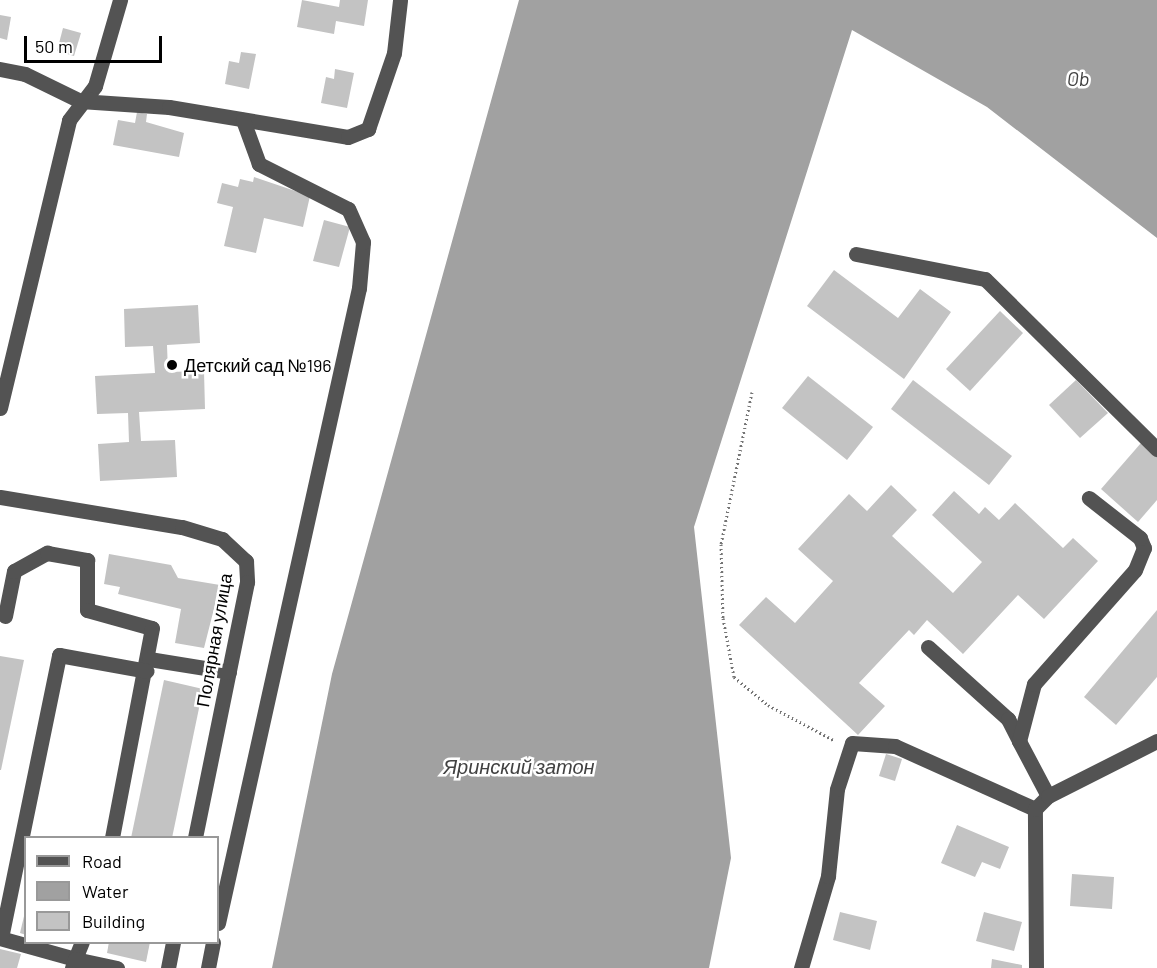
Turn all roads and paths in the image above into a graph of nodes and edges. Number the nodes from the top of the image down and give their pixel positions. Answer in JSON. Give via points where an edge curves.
{"nodes":[{"id":1,"x":120,"y":0,"type":"edge"},
{"id":2,"x":400,"y":0,"type":"edge"},
{"id":3,"x":0,"y":69,"type":"edge"},
{"id":4,"x":80,"y":101,"type":"junction"},
{"id":5,"x":243,"y":120,"type":"junction"},
{"id":6,"x":856,"y":254,"type":"dead end"},
{"id":7,"x":752,"y":392,"type":"dead end"},
{"id":8,"x":0,"y":408,"type":"edge"},
{"id":9,"x":1157,"y":449,"type":"edge"},
{"id":10,"x":0,"y":497,"type":"edge"},
{"id":11,"x":1089,"y":498,"type":"dead end"},
{"id":12,"x":5,"y":616,"type":"dead end"},
{"id":13,"x":928,"y":647,"type":"dead end"},
{"id":14,"x":148,"y":665,"type":"junction"},
{"id":15,"x":229,"y":672,"type":"junction"},
{"id":16,"x":1019,"y":741,"type":"junction"},
{"id":17,"x":1157,"y":741,"type":"edge"},
{"id":18,"x":852,"y":743,"type":"junction"},
{"id":19,"x":1048,"y":796,"type":"junction"},
{"id":20,"x":1035,"y":809,"type":"junction"},
{"id":21,"x":112,"y":836,"type":"edge"},
{"id":22,"x":195,"y":836,"type":"edge"},
{"id":23,"x":219,"y":918,"type":"edge"},
{"id":24,"x":1,"y":938,"type":"edge"},
{"id":25,"x":81,"y":944,"type":"edge"},
{"id":26,"x":173,"y":944,"type":"edge"},
{"id":27,"x":213,"y":944,"type":"edge"},
{"id":28,"x":73,"y":963,"type":"edge"},
{"id":29,"x":117,"y":968,"type":"edge"},
{"id":30,"x":168,"y":968,"type":"edge"},
{"id":31,"x":207,"y":968,"type":"edge"},
{"id":32,"x":801,"y":968,"type":"edge"},
{"id":33,"x":1036,"y":968,"type":"edge"}],
"edges":[{"from":1,"to":4,"type":"street","via":[[95,86]]},
{"from":2,"to":5,"type":"street","via":[[394,53],[369,129],[348,137]]},
{"from":3,"to":4,"type":"street","via":[[25,74]]},
{"from":4,"to":5,"type":"street","via":[[169,107]]},
{"from":4,"to":8,"type":"street","via":[[69,120]]},
{"from":5,"to":23,"type":"street","via":[[259,164],[348,208],[363,242],[359,288]]},
{"from":6,"to":9,"type":"street","via":[[985,279]]},
{"from":7,"to":18,"type":"path","via":[[722,544],[723,618],[734,677],[768,705],[827,740]]},
{"from":10,"to":15,"type":"street","name":"Полярная улица","via":[[222,539],[246,561],[247,582]]},
{"from":11,"to":16,"type":"street","via":[[1140,538],[1144,548],[1135,570],[1034,684]]},
{"from":12,"to":14,"type":"street","via":[[14,570],[22,563],[47,553],[87,560],[87,610],[152,628]]},
{"from":13,"to":16,"type":"street","via":[[1008,719]]},
{"from":14,"to":15,"type":"street"},
{"from":14,"to":21,"type":"street"},
{"from":14,"to":24,"type":"street","via":[[59,655]]},
{"from":15,"to":22,"type":"street","name":"Полярная улица"},
{"from":16,"to":19,"type":"street"},
{"from":17,"to":19,"type":"street"},
{"from":18,"to":20,"type":"street","via":[[895,746]]},
{"from":18,"to":32,"type":"street","via":[[837,789],[828,876]]},
{"from":19,"to":20,"type":"street"},
{"from":20,"to":33,"type":"street","via":[[1032,828]]},
{"from":24,"to":28,"type":"street"},
{"from":25,"to":28,"type":"street"},
{"from":26,"to":30,"type":"street"},
{"from":27,"to":31,"type":"street"},
{"from":28,"to":29,"type":"street"}]}
